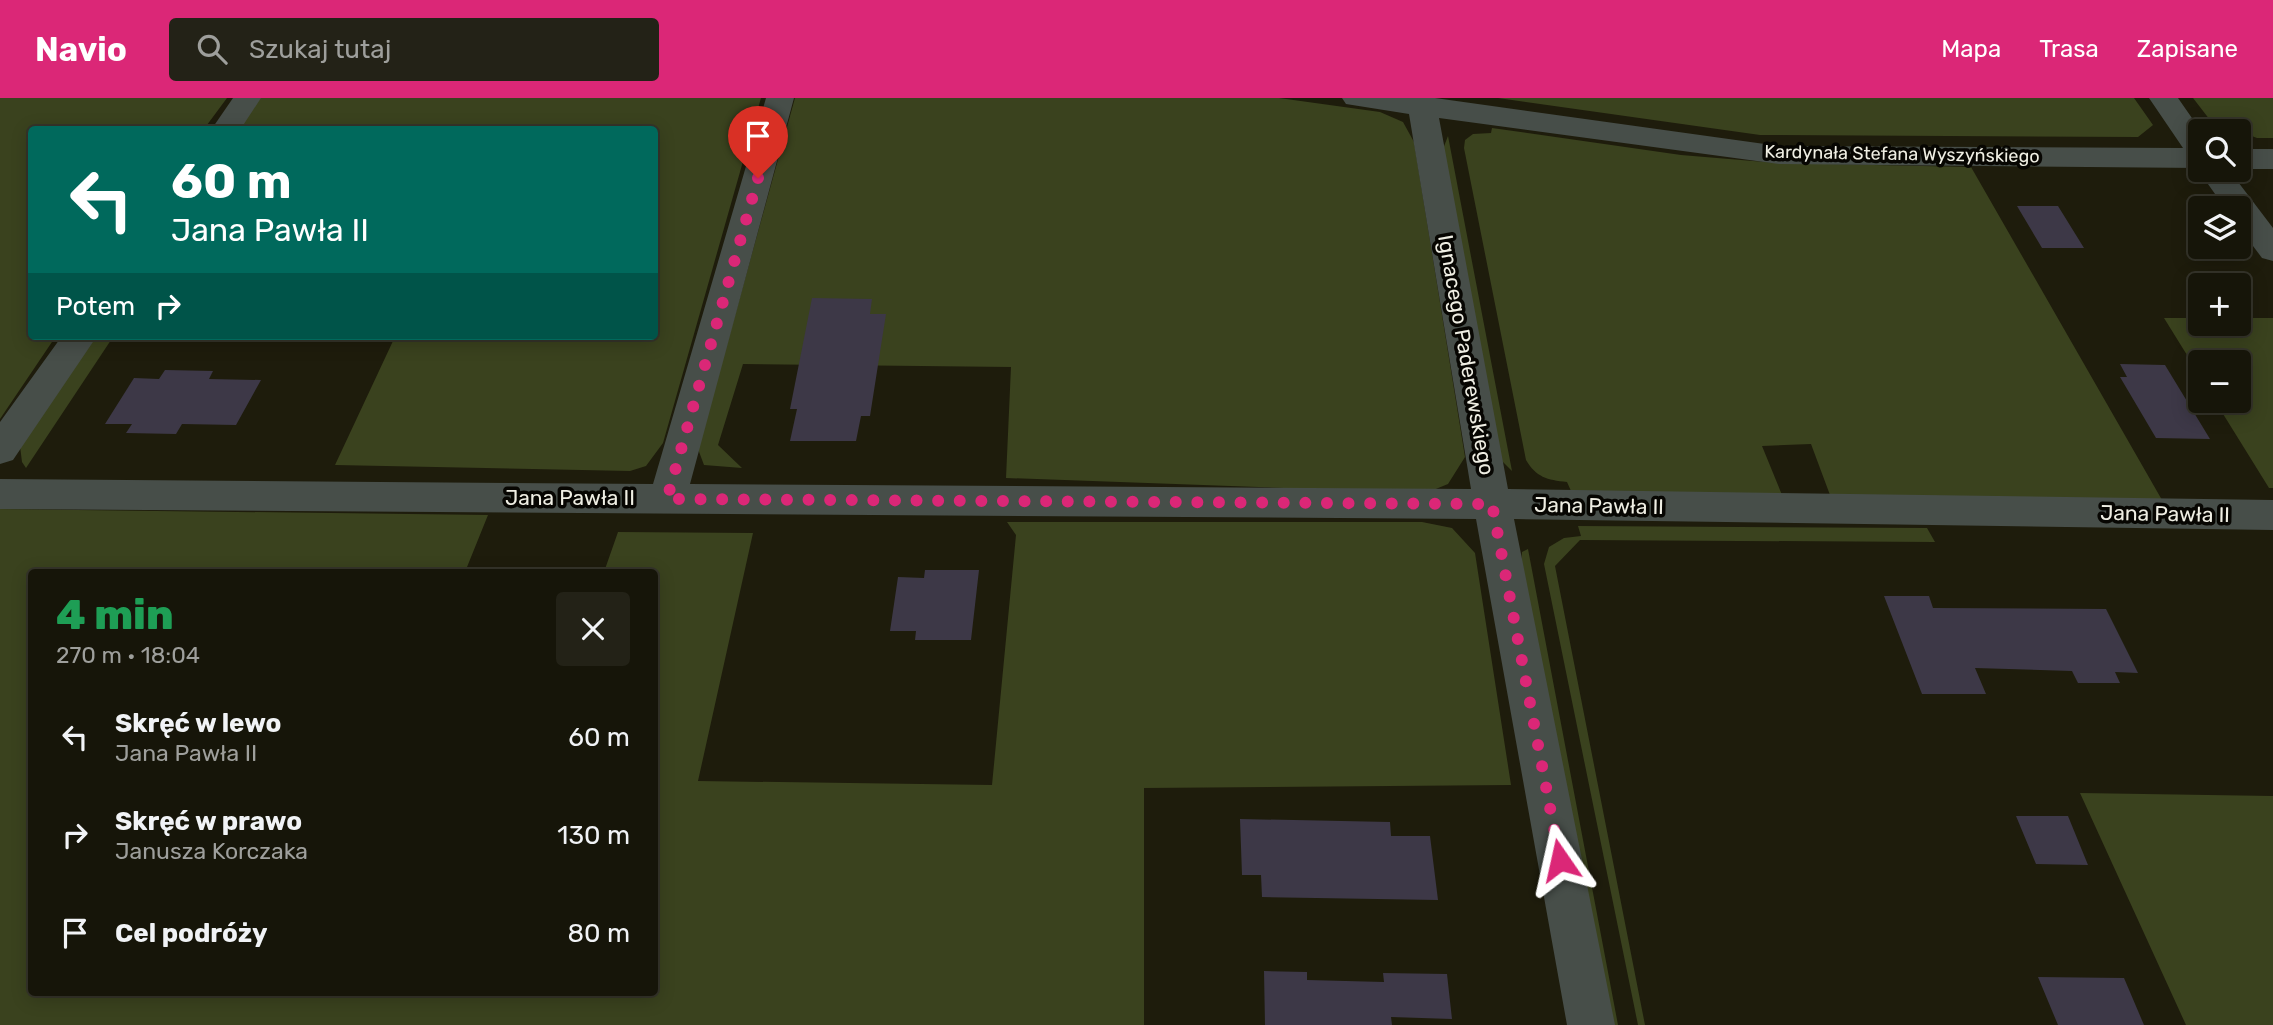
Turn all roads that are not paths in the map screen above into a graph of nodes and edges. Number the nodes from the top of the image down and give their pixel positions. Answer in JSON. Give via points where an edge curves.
{"nodes":[{"id":1,"x":247,"y":98,"type":"edge"},
{"id":2,"x":780,"y":98,"type":"edge"},
{"id":3,"x":1356,"y":98,"type":"edge"},
{"id":4,"x":2163,"y":98,"type":"edge"},
{"id":5,"x":1422,"y":103,"type":"edge"},
{"id":6,"x":228,"y":126,"type":"edge"},
{"id":7,"x":2188,"y":134,"type":"edge"},
{"id":8,"x":2188,"y":158,"type":"edge"},
{"id":9,"x":2251,"y":159,"type":"edge"},
{"id":10,"x":2273,"y":159,"type":"edge"},
{"id":11,"x":2222,"y":182,"type":"edge"},
{"id":12,"x":2273,"y":250,"type":"edge"},
{"id":13,"x":77,"y":340,"type":"edge"},
{"id":14,"x":0,"y":450,"type":"edge"},
{"id":15,"x":0,"y":494,"type":"edge"},
{"id":16,"x":667,"y":499,"type":"junction"},
{"id":17,"x":1492,"y":504,"type":"junction"},
{"id":18,"x":2273,"y":515,"type":"edge"},
{"id":19,"x":1591,"y":1025,"type":"edge"}],
"edges":[{"from":1,"to":6,"type":"street"},
{"from":2,"to":16,"type":"street"},
{"from":3,"to":5,"type":"street","name":"Kardynała Stefana Wyszyńskiego"},
{"from":4,"to":7,"type":"street"},
{"from":5,"to":8,"type":"street","name":"Kardynała Stefana Wyszyńskiego","via":[[1779,155]]},
{"from":5,"to":17,"type":"street","name":"Ignacego Paderewskiego"},
{"from":9,"to":10,"type":"street"},
{"from":11,"to":12,"type":"street"},
{"from":13,"to":14,"type":"street"},
{"from":15,"to":16,"type":"street","name":"Jana Pawła II"},
{"from":16,"to":17,"type":"street","name":"Jana Pawła II"},
{"from":17,"to":18,"type":"street","name":"Jana Pawła II"},
{"from":17,"to":19,"type":"street","name":"Ignacego Paderewskiego"}]}
